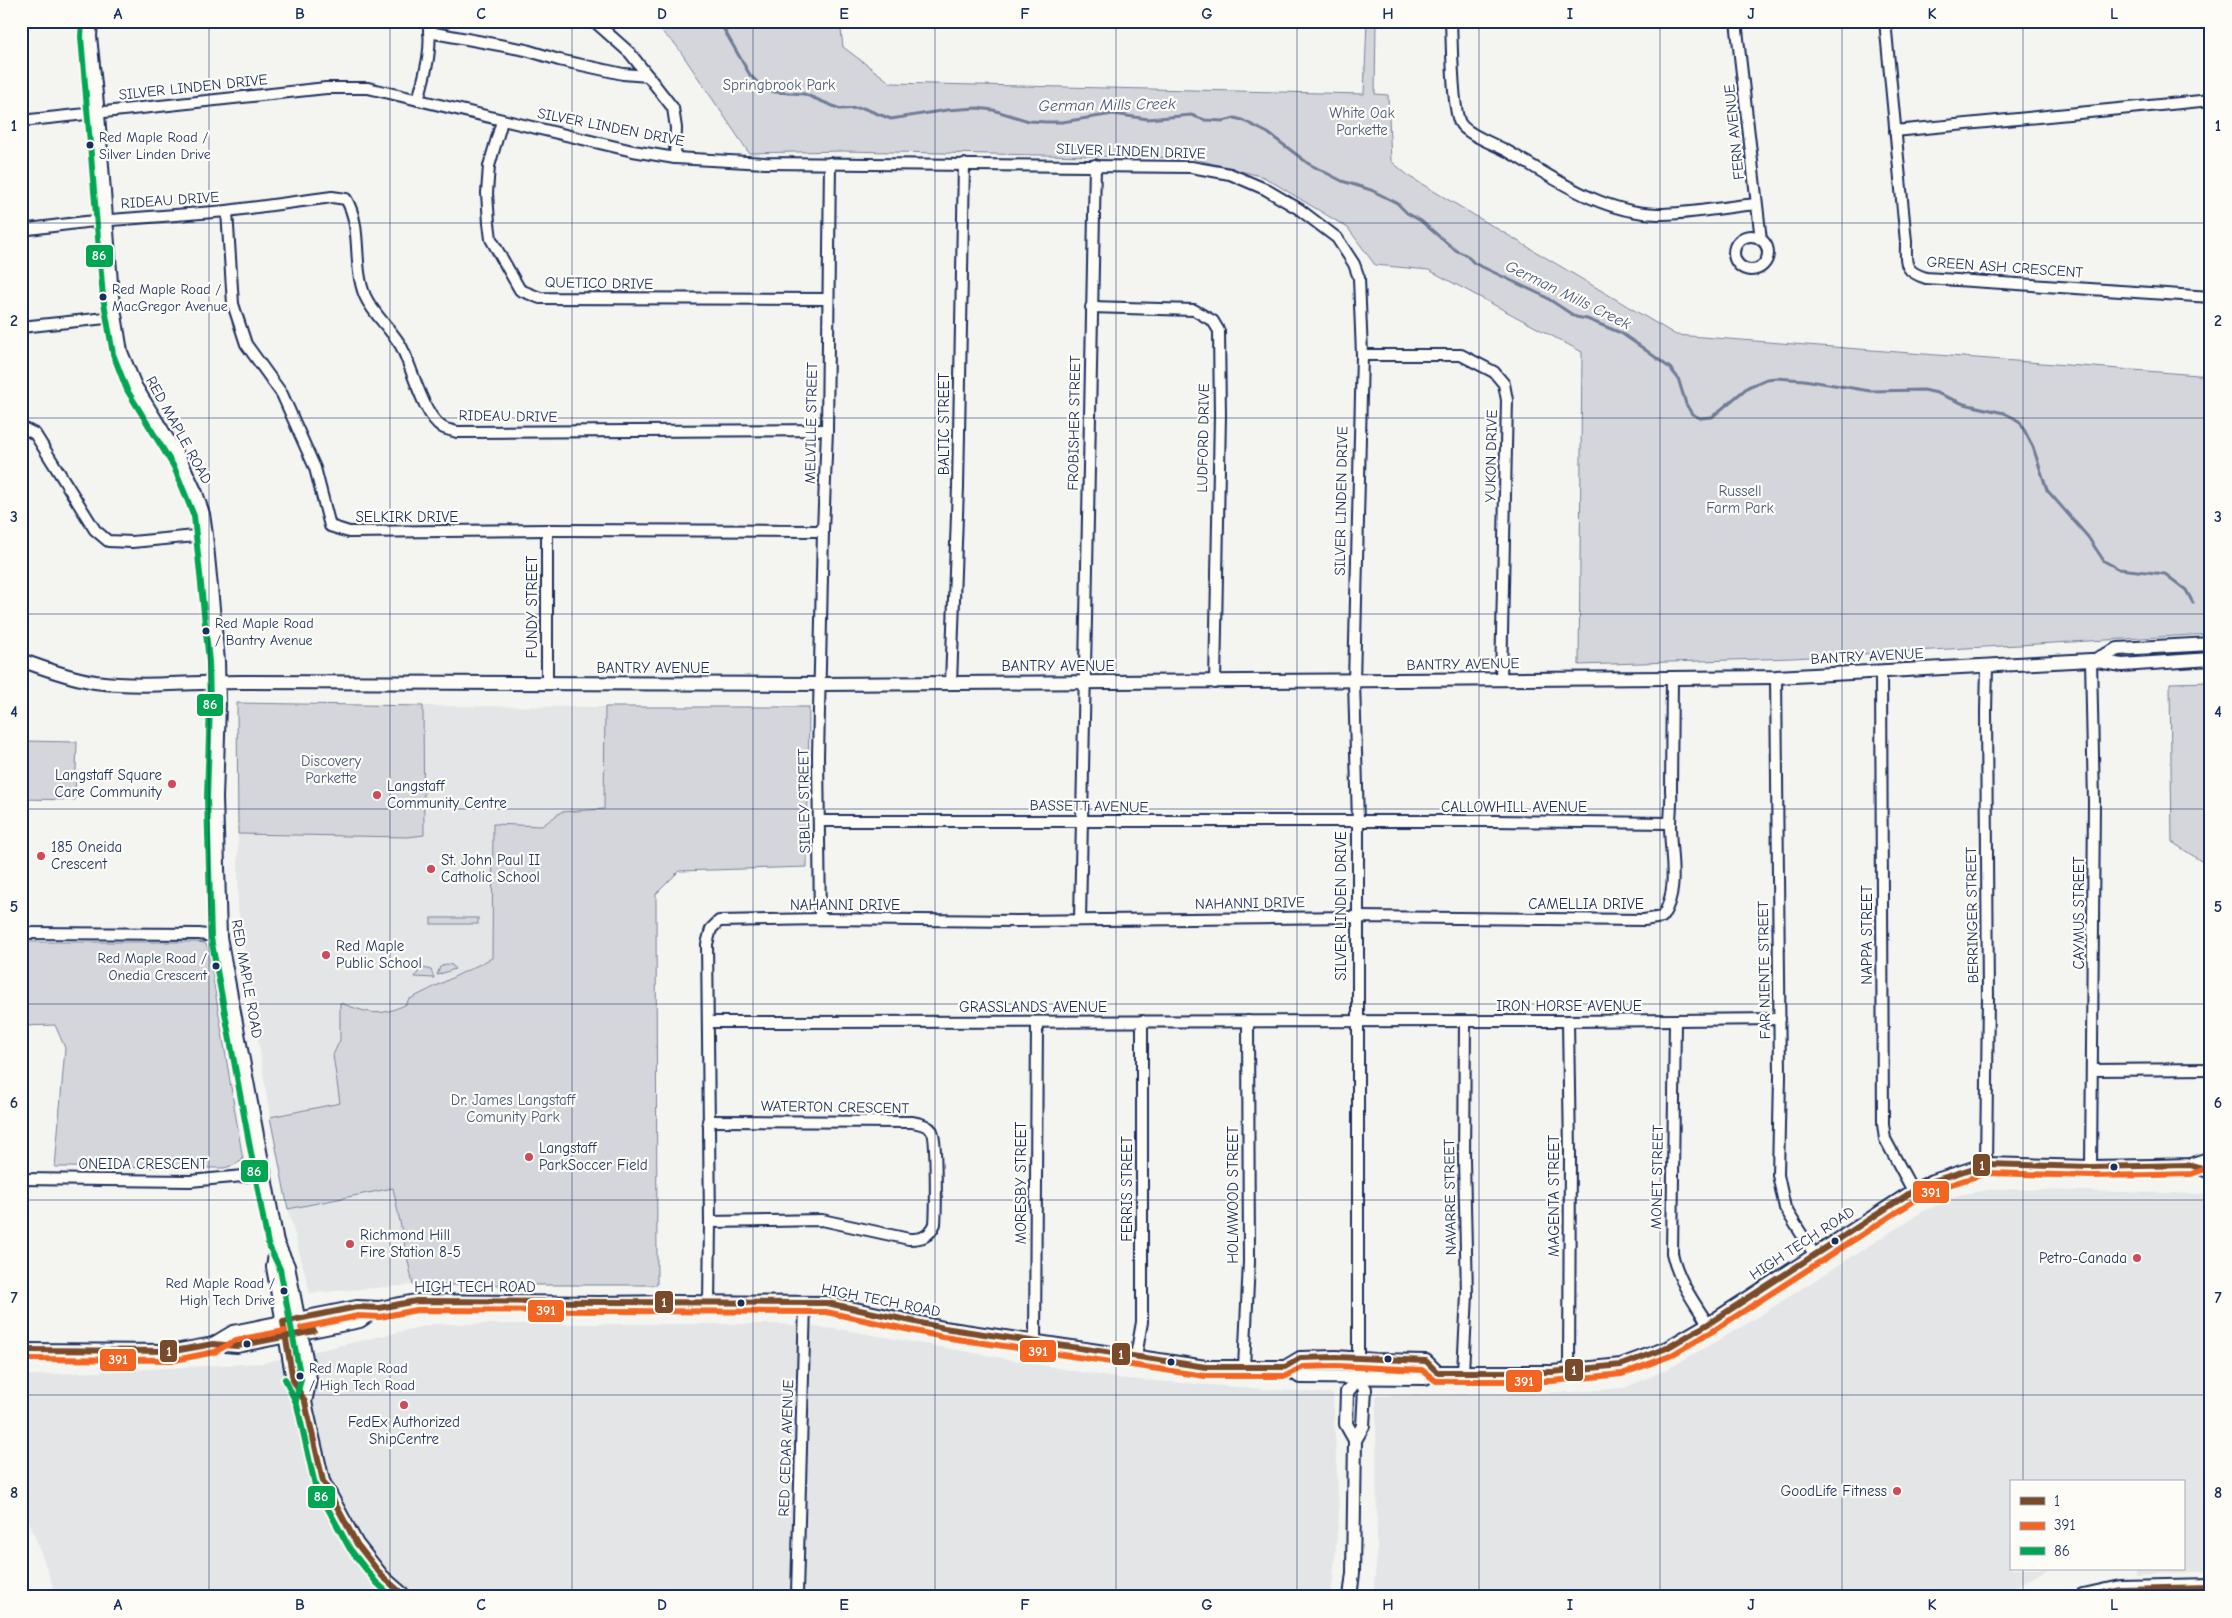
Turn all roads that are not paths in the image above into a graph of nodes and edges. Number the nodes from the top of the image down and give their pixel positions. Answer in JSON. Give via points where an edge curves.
{"nodes":[{"id":1,"x":91,"y":21,"type":"edge"},
{"id":2,"x":428,"y":21,"type":"edge"},
{"id":3,"x":594,"y":21,"type":"edge"},
{"id":4,"x":1451,"y":21,"type":"edge"},
{"id":5,"x":1736,"y":21,"type":"edge"},
{"id":6,"x":1885,"y":21,"type":"edge"},
{"id":7,"x":429,"y":32,"type":"junction"},
{"id":8,"x":648,"y":76,"type":"junction"},
{"id":9,"x":418,"y":100,"type":"junction"},
{"id":10,"x":2211,"y":100,"type":"edge"},
{"id":11,"x":98,"y":114,"type":"junction"},
{"id":12,"x":21,"y":121,"type":"edge"},
{"id":13,"x":502,"y":121,"type":"junction"},
{"id":14,"x":1895,"y":131,"type":"junction"},
{"id":15,"x":675,"y":158,"type":"junction"},
{"id":16,"x":830,"y":163,"type":"junction"},
{"id":17,"x":964,"y":164,"type":"junction"},
{"id":18,"x":1094,"y":165,"type":"junction"},
{"id":19,"x":1756,"y":204,"type":"junction"},
{"id":20,"x":228,"y":211,"type":"junction"},
{"id":21,"x":107,"y":220,"type":"junction"},
{"id":22,"x":21,"y":230,"type":"edge"},
{"id":23,"x":1761,"y":240,"type":"dead end"},
{"id":24,"x":2211,"y":297,"type":"edge"},
{"id":25,"x":828,"y":299,"type":"junction"},
{"id":26,"x":1091,"y":307,"type":"junction"},
{"id":27,"x":116,"y":317,"type":"junction"},
{"id":28,"x":21,"y":327,"type":"edge"},
{"id":29,"x":1362,"y":355,"type":"junction"},
{"id":30,"x":21,"y":427,"type":"edge"},
{"id":31,"x":827,"y":430,"type":"junction"},
{"id":32,"x":547,"y":530,"type":"junction"},
{"id":33,"x":823,"y":531,"type":"junction"},
{"id":34,"x":206,"y":535,"type":"junction"},
{"id":35,"x":2211,"y":644,"type":"edge"},
{"id":36,"x":2211,"y":659,"type":"edge"},
{"id":37,"x":21,"y":660,"type":"edge"},
{"id":38,"x":2094,"y":660,"type":"junction"},
{"id":39,"x":1988,"y":666,"type":"junction"},
{"id":40,"x":1881,"y":671,"type":"junction"},
{"id":41,"x":1776,"y":677,"type":"junction"},
{"id":42,"x":1672,"y":678,"type":"junction"},
{"id":43,"x":1501,"y":680,"type":"junction"},
{"id":44,"x":218,"y":682,"type":"junction"},
{"id":45,"x":1084,"y":682,"type":"junction"},
{"id":46,"x":1215,"y":682,"type":"junction"},
{"id":47,"x":1354,"y":682,"type":"junction"},
{"id":48,"x":547,"y":684,"type":"junction"},
{"id":49,"x":820,"y":684,"type":"junction"},
{"id":50,"x":952,"y":684,"type":"junction"},
{"id":51,"x":820,"y":821,"type":"junction"},
{"id":52,"x":1082,"y":822,"type":"junction"},
{"id":53,"x":1358,"y":822,"type":"junction"},
{"id":54,"x":1670,"y":823,"type":"junction"},
{"id":55,"x":1358,"y":917,"type":"junction"},
{"id":56,"x":820,"y":918,"type":"junction"},
{"id":57,"x":1080,"y":920,"type":"junction"},
{"id":58,"x":21,"y":933,"type":"edge"},
{"id":59,"x":220,"y":937,"type":"junction"},
{"id":60,"x":1780,"y":1019,"type":"junction"},
{"id":61,"x":1142,"y":1021,"type":"junction"},
{"id":62,"x":1358,"y":1021,"type":"junction"},
{"id":63,"x":1676,"y":1021,"type":"junction"},
{"id":64,"x":708,"y":1022,"type":"junction"},
{"id":65,"x":1037,"y":1022,"type":"junction"},
{"id":66,"x":1248,"y":1022,"type":"junction"},
{"id":67,"x":1464,"y":1022,"type":"junction"},
{"id":68,"x":1568,"y":1022,"type":"junction"},
{"id":69,"x":2211,"y":1069,"type":"edge"},
{"id":70,"x":2092,"y":1070,"type":"junction"},
{"id":71,"x":708,"y":1121,"type":"junction"},
{"id":72,"x":2211,"y":1158,"type":"edge"},
{"id":73,"x":1986,"y":1164,"type":"junction"},
{"id":74,"x":2190,"y":1165,"type":"junction"},
{"id":75,"x":2091,"y":1167,"type":"junction"},
{"id":76,"x":2211,"y":1172,"type":"edge"},
{"id":77,"x":264,"y":1174,"type":"junction"},
{"id":78,"x":21,"y":1178,"type":"edge"},
{"id":79,"x":1913,"y":1191,"type":"junction"},
{"id":80,"x":710,"y":1222,"type":"junction"},
{"id":81,"x":277,"y":1242,"type":"junction"},
{"id":82,"x":1814,"y":1254,"type":"junction"},
{"id":83,"x":709,"y":1303,"type":"junction"},
{"id":84,"x":805,"y":1303,"type":"junction"},
{"id":85,"x":379,"y":1308,"type":"junction"},
{"id":86,"x":298,"y":1319,"type":"junction"},
{"id":87,"x":283,"y":1322,"type":"junction"},
{"id":88,"x":1708,"y":1324,"type":"junction"},
{"id":89,"x":300,"y":1334,"type":"junction"},
{"id":90,"x":285,"y":1337,"type":"junction"},
{"id":91,"x":1035,"y":1343,"type":"junction"},
{"id":92,"x":213,"y":1344,"type":"junction"},
{"id":93,"x":21,"y":1350,"type":"edge"},
{"id":94,"x":1136,"y":1356,"type":"junction"},
{"id":95,"x":1357,"y":1358,"type":"junction"},
{"id":96,"x":1285,"y":1367,"type":"junction"},
{"id":97,"x":1244,"y":1368,"type":"junction"},
{"id":98,"x":1569,"y":1370,"type":"junction"},
{"id":99,"x":1437,"y":1372,"type":"junction"},
{"id":100,"x":1463,"y":1372,"type":"junction"},
{"id":101,"x":1358,"y":1378,"type":"junction"},
{"id":102,"x":305,"y":1402,"type":"junction"},
{"id":103,"x":1355,"y":1440,"type":"junction"},
{"id":104,"x":2211,"y":1587,"type":"edge"},
{"id":105,"x":797,"y":1593,"type":"dead end"},
{"id":106,"x":406,"y":1597,"type":"edge"},
{"id":107,"x":1350,"y":1597,"type":"edge"},
{"id":108,"x":2084,"y":1597,"type":"edge"}],
"edges":[{"from":1,"to":11,"type":"street","name":"RED MAPLE ROAD"},
{"from":2,"to":7,"type":"street"},
{"from":3,"to":8,"type":"street","via":[[630,53]]},
{"from":4,"to":19,"type":"street","via":[[1456,104],[1461,124],[1470,133],[1576,192],[1626,209],[1657,214]]},
{"from":5,"to":19,"type":"street","name":"FERN AVENUE"},
{"from":6,"to":14,"type":"street","name":"GREEN ASH CRESCENT"},
{"from":7,"to":8,"type":"street","via":[[526,50],[623,74]]},
{"from":7,"to":9,"type":"street","via":[[428,59]]},
{"from":8,"to":15,"type":"street","via":[[673,108],[676,117]]},
{"from":9,"to":11,"type":"street","name":"SILVER LINDEN DRIVE","via":[[368,88],[326,88]]},
{"from":9,"to":13,"type":"street","name":"SILVER LINDEN DRIVE"},
{"from":10,"to":14,"type":"street"},
{"from":11,"to":12,"type":"street","name":"SILVER LINDEN DRIVE"},
{"from":11,"to":21,"type":"street","name":"RED MAPLE ROAD"},
{"from":13,"to":15,"type":"street","name":"SILVER LINDEN DRIVE"},
{"from":13,"to":25,"type":"street","name":"QUETICO DRIVE","via":[[490,166],[487,193],[489,223],[491,239],[520,290],[540,298]]},
{"from":14,"to":24,"type":"street","name":"GREEN ASH CRESCENT","via":[[1906,264],[1912,274],[1926,278]]},
{"from":15,"to":16,"type":"street","name":"SILVER LINDEN DRIVE"},
{"from":16,"to":17,"type":"street","name":"SILVER LINDEN DRIVE"},
{"from":16,"to":25,"type":"street","name":"MELVILLE STREET"},
{"from":17,"to":18,"type":"street","name":"SILVER LINDEN DRIVE"},
{"from":17,"to":50,"type":"street","name":"BALTIC STREET"},
{"from":18,"to":26,"type":"street","name":"FROBISHER STREET"},
{"from":18,"to":29,"type":"street","name":"SILVER LINDEN DRIVE","via":[[1191,167],[1230,174],[1265,189],[1319,223],[1337,238],[1359,278]]},
{"from":19,"to":23,"type":"street","name":"FERN AVENUE"},
{"from":20,"to":21,"type":"street","name":"RIDEAU DRIVE"},
{"from":20,"to":31,"type":"street","name":"RIDEAU DRIVE","via":[[332,197],[346,199],[353,211],[357,266],[366,296],[400,345],[425,406],[442,427],[457,432]]},
{"from":20,"to":32,"type":"street","name":"SELKIRK DRIVE","via":[[233,304],[246,344],[282,394],[315,468],[330,526],[349,532]]},
{"from":21,"to":22,"type":"street","name":"RIDEAU DRIVE"},
{"from":21,"to":27,"type":"street","name":"RED MAPLE ROAD"},
{"from":25,"to":31,"type":"street","name":"MELVILLE STREET"},
{"from":26,"to":45,"type":"street","name":"FROBISHER STREET"},
{"from":26,"to":46,"type":"street","name":"LUDFORD DRIVE","via":[[1194,310],[1213,321],[1219,331]]},
{"from":27,"to":28,"type":"street"},
{"from":27,"to":34,"type":"street","name":"RED MAPLE ROAD","via":[[121,352],[135,386],[182,463],[203,514]]},
{"from":29,"to":43,"type":"street","name":"YUKON DRIVE","via":[[1461,356],[1494,372],[1504,384],[1507,427]]},
{"from":29,"to":47,"type":"street","name":"SILVER LINDEN DRIVE"},
{"from":30,"to":34,"type":"street","via":[[35,434],[95,530],[108,541]]},
{"from":31,"to":33,"type":"street","name":"MELVILLE STREET"},
{"from":32,"to":33,"type":"street","name":"SELKIRK DRIVE"},
{"from":32,"to":48,"type":"street","name":"FUNDY STREET"},
{"from":33,"to":49,"type":"street","name":"MELVILLE STREET"},
{"from":34,"to":44,"type":"street","name":"RED MAPLE ROAD"},
{"from":35,"to":38,"type":"street","name":"BANTRY AVENUE","via":[[2118,649]]},
{"from":36,"to":38,"type":"street","name":"BANTRY AVENUE","via":[[2122,665]]},
{"from":37,"to":44,"type":"street","name":"BANTRY AVENUE","via":[[95,682]]},
{"from":38,"to":39,"type":"street","name":"BANTRY AVENUE"},
{"from":38,"to":70,"type":"street","name":"CAYMUS STREET"},
{"from":39,"to":40,"type":"street","name":"BANTRY AVENUE"},
{"from":39,"to":73,"type":"street","name":"BERRINGER STREET"},
{"from":40,"to":41,"type":"street","name":"BANTRY AVENUE"},
{"from":40,"to":79,"type":"street","name":"NAPPA STREET","via":[[1883,1124],[1885,1139]]},
{"from":41,"to":42,"type":"street","name":"BANTRY AVENUE"},
{"from":41,"to":60,"type":"street","name":"FAR NIENTE STREET"},
{"from":42,"to":43,"type":"street","name":"BANTRY AVENUE"},
{"from":42,"to":54,"type":"street","name":"CAMELLIA DRIVE"},
{"from":43,"to":47,"type":"street","name":"BANTRY AVENUE"},
{"from":44,"to":48,"type":"street","name":"BANTRY AVENUE"},
{"from":44,"to":59,"type":"street","name":"RED MAPLE ROAD","via":[[216,798]]},
{"from":45,"to":46,"type":"street","name":"BANTRY AVENUE"},
{"from":45,"to":50,"type":"street","name":"BANTRY AVENUE"},
{"from":45,"to":52,"type":"street","name":"FROBISHER STREET"},
{"from":46,"to":47,"type":"street","name":"BANTRY AVENUE"},
{"from":47,"to":53,"type":"street","name":"SILVER LINDEN DRIVE"},
{"from":48,"to":49,"type":"street","name":"BANTRY AVENUE"},
{"from":49,"to":50,"type":"street","name":"BANTRY AVENUE"},
{"from":49,"to":51,"type":"street","name":"SIBLEY STREET"},
{"from":51,"to":52,"type":"street","name":"BASSETT AVENUE"},
{"from":51,"to":56,"type":"street","name":"SIBLEY STREET"},
{"from":52,"to":53,"type":"street","name":"BASSETT AVENUE"},
{"from":52,"to":57,"type":"street","name":"FROBISHER STREET"},
{"from":53,"to":54,"type":"street","name":"CALLOWHILL AVENUE"},
{"from":53,"to":55,"type":"street","name":"SILVER LINDEN DRIVE"},
{"from":54,"to":55,"type":"street","name":"CAMELLIA DRIVE","via":[[1672,894],[1662,917],[1644,920]]},
{"from":55,"to":57,"type":"street","name":"NAHANNI DRIVE"},
{"from":55,"to":62,"type":"street","name":"SILVER LINDEN DRIVE"},
{"from":56,"to":57,"type":"street","name":"NAHANNI DRIVE"},
{"from":56,"to":64,"type":"street","name":"NAHANNI DRIVE","via":[[719,921],[711,929],[708,944]]},
{"from":58,"to":59,"type":"street","via":[[199,934]]},
{"from":59,"to":77,"type":"street","name":"RED MAPLE ROAD"},
{"from":60,"to":63,"type":"street","name":"IRON HORSE AVENUE"},
{"from":60,"to":82,"type":"street","name":"FAR NIENTE STREET","via":[[1778,1175],[1785,1208]]},
{"from":61,"to":65,"type":"street","name":"GRASSLANDS AVENUE"},
{"from":61,"to":66,"type":"street","name":"GRASSLANDS AVENUE"},
{"from":61,"to":94,"type":"street","name":"FERRIS STREET","via":[[1142,1322]]},
{"from":62,"to":66,"type":"street","name":"GRASSLANDS AVENUE"},
{"from":62,"to":67,"type":"street","name":"IRON HORSE AVENUE"},
{"from":62,"to":95,"type":"street","name":"SILVER LINDEN DRIVE"},
{"from":63,"to":68,"type":"street","name":"IRON HORSE AVENUE"},
{"from":63,"to":88,"type":"street","name":"MONET STREET","via":[[1672,1253],[1682,1282]]},
{"from":64,"to":65,"type":"street","name":"GRASSLANDS AVENUE"},
{"from":64,"to":71,"type":"street","name":"NAHANNI DRIVE"},
{"from":65,"to":91,"type":"street","name":"MORESBY STREET"},
{"from":66,"to":97,"type":"street","name":"HOLMWOOD STREET","via":[[1249,1262]]},
{"from":67,"to":68,"type":"street","name":"IRON HORSE AVENUE"},
{"from":67,"to":100,"type":"street","name":"NAVARRE STREET","via":[[1467,1295]]},
{"from":68,"to":98,"type":"street","name":"MAGENTA STREET"},
{"from":69,"to":70,"type":"street"},
{"from":70,"to":75,"type":"street","name":"CAYMUS STREET"},
{"from":71,"to":80,"type":"street","name":"NAHANNI DRIVE"},
{"from":71,"to":80,"type":"street","name":"WATERTON CRESCENT","via":[[912,1122],[928,1127],[933,1133],[935,1148],[935,1224],[931,1233],[922,1239],[822,1220]]},
{"from":72,"to":74,"type":"street","name":"HIGH TECH ROAD"},
{"from":73,"to":75,"type":"street","name":"HIGH TECH ROAD"},
{"from":73,"to":79,"type":"street","name":"HIGH TECH ROAD"},
{"from":74,"to":75,"type":"street","name":"HIGH TECH ROAD"},
{"from":74,"to":76,"type":"street","name":"HIGH TECH ROAD"},
{"from":77,"to":78,"type":"street","name":"ONEIDA CRESCENT","via":[[190,1181]]},
{"from":77,"to":81,"type":"street","name":"RED MAPLE ROAD"},
{"from":79,"to":82,"type":"street","name":"HIGH TECH ROAD"},
{"from":80,"to":83,"type":"street","name":"NAHANNI DRIVE"},
{"from":81,"to":86,"type":"street","name":"RED MAPLE ROAD","via":[[288,1266]]},
{"from":81,"to":87,"type":"street","name":"RED MAPLE ROAD","via":[[273,1267]]},
{"from":82,"to":88,"type":"street","name":"HIGH TECH ROAD"},
{"from":83,"to":84,"type":"street","name":"HIGH TECH ROAD"},
{"from":83,"to":85,"type":"street","name":"HIGH TECH ROAD","via":[[416,1301]]},
{"from":84,"to":91,"type":"street","name":"HIGH TECH ROAD","via":[[827,1303]]},
{"from":84,"to":105,"type":"street","name":"RED CEDAR AVENUE"},
{"from":85,"to":86,"type":"street","name":"HIGH TECH ROAD","via":[[357,1308]]},
{"from":85,"to":89,"type":"street","name":"HIGH TECH ROAD","via":[[360,1321]]},
{"from":86,"to":87,"type":"street","name":"HIGH TECH ROAD"},
{"from":86,"to":89,"type":"street","name":"RED MAPLE ROAD"},
{"from":87,"to":90,"type":"street","name":"RED MAPLE ROAD"},
{"from":87,"to":92,"type":"street","name":"HIGH TECH ROAD","via":[[234,1332]]},
{"from":88,"to":98,"type":"street","name":"HIGH TECH ROAD","via":[[1668,1348],[1621,1365]]},
{"from":89,"to":90,"type":"street","name":"HIGH TECH ROAD"},
{"from":89,"to":102,"type":"street","name":"RED MAPLE ROAD","via":[[310,1379]]},
{"from":90,"to":92,"type":"street","name":"HIGH TECH ROAD","via":[[237,1346]]},
{"from":90,"to":102,"type":"street","name":"RED MAPLE ROAD","via":[[293,1380]]},
{"from":91,"to":94,"type":"street","name":"HIGH TECH ROAD"},
{"from":92,"to":93,"type":"street","name":"HIGH TECH ROAD","via":[[174,1351]]},
{"from":94,"to":97,"type":"street","name":"HIGH TECH ROAD"},
{"from":95,"to":96,"type":"street","name":"HIGH TECH ROAD","via":[[1300,1358]]},
{"from":95,"to":99,"type":"street","name":"HIGH TECH ROAD","via":[[1426,1361]]},
{"from":95,"to":101,"type":"street","name":"SILVER LINDEN DRIVE"},
{"from":96,"to":97,"type":"street","name":"HIGH TECH ROAD"},
{"from":96,"to":101,"type":"street","name":"HIGH TECH ROAD","via":[[1300,1377]]},
{"from":98,"to":100,"type":"street","name":"HIGH TECH ROAD"},
{"from":99,"to":100,"type":"street","name":"HIGH TECH ROAD"},
{"from":99,"to":101,"type":"street","name":"HIGH TECH ROAD","via":[[1425,1378]]},
{"from":101,"to":103,"type":"street","name":"SILVER LINDEN DRIVE","via":[[1365,1390],[1363,1426]]},
{"from":101,"to":103,"type":"street","name":"SILVER LINDEN DRIVE","via":[[1347,1392],[1346,1424]]},
{"from":102,"to":106,"type":"street","name":"RED MAPLE ROAD","via":[[323,1481],[336,1507],[357,1544],[382,1576]]},
{"from":103,"to":107,"type":"street","name":"SILVER LINDEN DRIVE"},
{"from":104,"to":108,"type":"main road","via":[[2120,1589]]}]}
